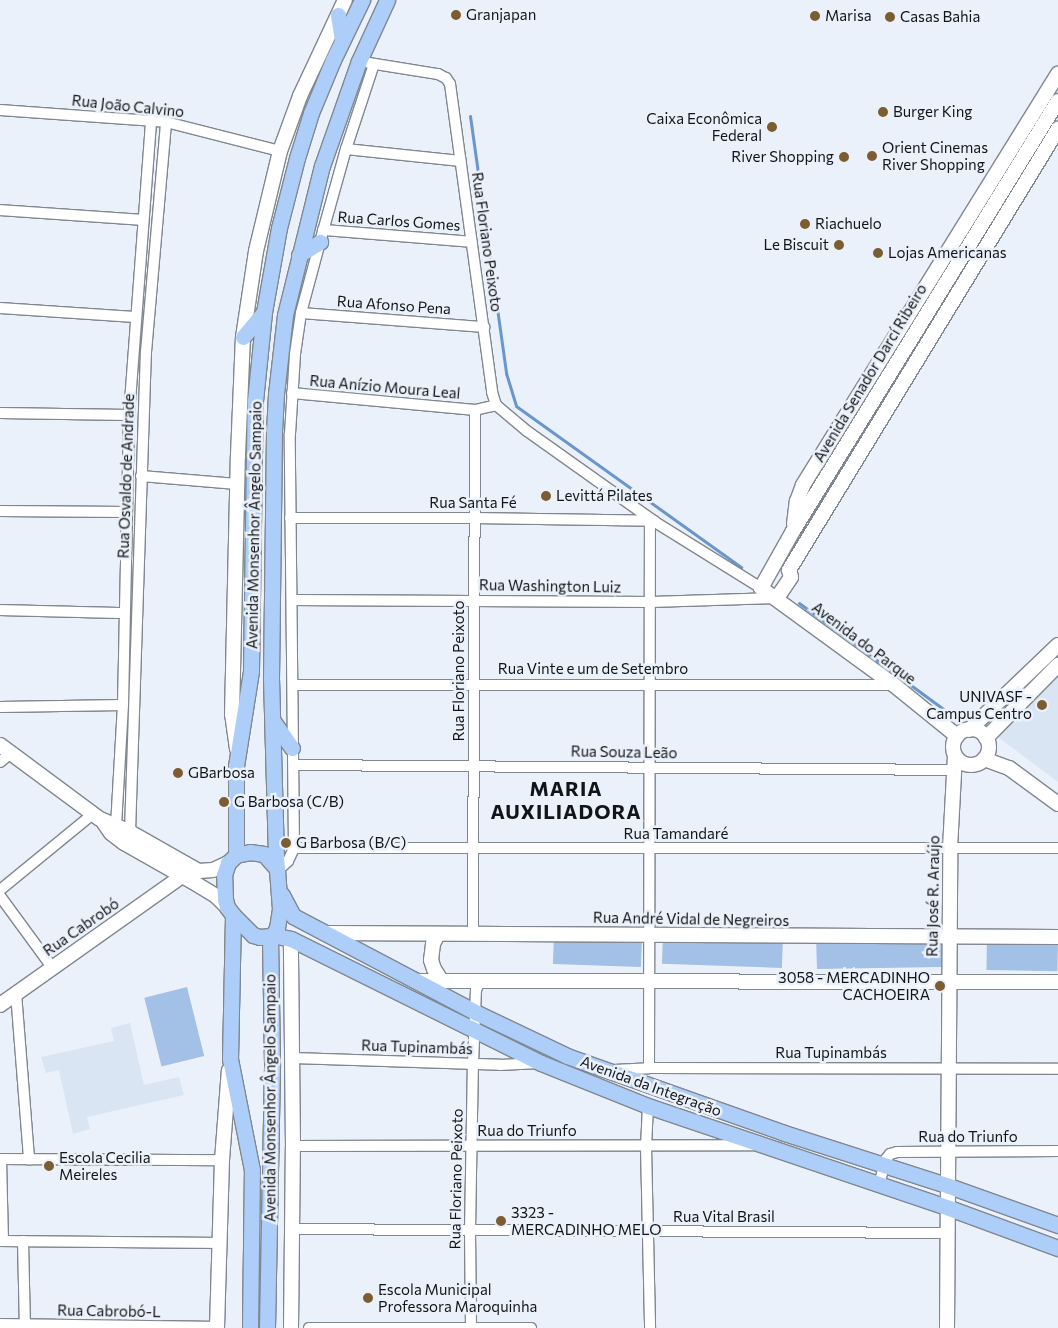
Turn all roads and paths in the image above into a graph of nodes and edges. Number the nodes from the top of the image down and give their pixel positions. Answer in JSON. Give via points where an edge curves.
{"nodes":[{"id":1,"x":345,"y":0,"type":"edge"},
{"id":2,"x":362,"y":0,"type":"edge"},
{"id":3,"x":387,"y":0,"type":"edge"},
{"id":4,"x":338,"y":15,"type":"junction"},
{"id":5,"x":342,"y":40,"type":"junction"},
{"id":6,"x":366,"y":63,"type":"junction"},
{"id":7,"x":1058,"y":74,"type":"edge"},
{"id":8,"x":1058,"y":101,"type":"edge"},
{"id":9,"x":0,"y":110,"type":"edge"},
{"id":10,"x":311,"y":113,"type":"junction"},
{"id":11,"x":151,"y":120,"type":"junction"},
{"id":12,"x":337,"y":120,"type":"junction"},
{"id":13,"x":166,"y":122,"type":"junction"},
{"id":14,"x":1058,"y":129,"type":"edge"},
{"id":15,"x":346,"y":149,"type":"junction"},
{"id":16,"x":280,"y":151,"type":"junction"},
{"id":17,"x":297,"y":158,"type":"junction"},
{"id":18,"x":460,"y":161,"type":"junction"},
{"id":19,"x":322,"y":166,"type":"junction"},
{"id":20,"x":0,"y":210,"type":"edge"},
{"id":21,"x":143,"y":220,"type":"junction"},
{"id":22,"x":322,"y":236,"type":"junction"},
{"id":23,"x":971,"y":240,"type":"junction"},
{"id":24,"x":472,"y":242,"type":"junction"},
{"id":25,"x":952,"y":243,"type":"junction"},
{"id":26,"x":299,"y":255,"type":"junction"},
{"id":27,"x":0,"y":308,"type":"edge"},
{"id":28,"x":264,"y":312,"type":"junction"},
{"id":29,"x":301,"y":313,"type":"junction"},
{"id":30,"x":135,"y":317,"type":"junction"},
{"id":31,"x":484,"y":327,"type":"junction"},
{"id":32,"x":244,"y":337,"type":"junction"},
{"id":33,"x":292,"y":393,"type":"junction"},
{"id":34,"x":496,"y":405,"type":"junction"},
{"id":35,"x":475,"y":410,"type":"junction"},
{"id":36,"x":0,"y":413,"type":"edge"},
{"id":37,"x":129,"y":415,"type":"junction"},
{"id":38,"x":140,"y":476,"type":"junction"},
{"id":39,"x":237,"y":484,"type":"junction"},
{"id":40,"x":0,"y":511,"type":"edge"},
{"id":41,"x":127,"y":512,"type":"junction"},
{"id":42,"x":290,"y":518,"type":"junction"},
{"id":43,"x":473,"y":518,"type":"junction"},
{"id":44,"x":652,"y":521,"type":"junction"},
{"id":45,"x":793,"y":531,"type":"junction"},
{"id":46,"x":775,"y":562,"type":"junction"},
{"id":47,"x":790,"y":573,"type":"junction"},
{"id":48,"x":761,"y":588,"type":"junction"},
{"id":49,"x":777,"y":598,"type":"junction"},
{"id":50,"x":292,"y":600,"type":"junction"},
{"id":51,"x":474,"y":600,"type":"junction"},
{"id":52,"x":650,"y":602,"type":"junction"},
{"id":53,"x":0,"y":610,"type":"edge"},
{"id":54,"x":798,"y":613,"type":"junction"},
{"id":55,"x":124,"y":614,"type":"junction"},
{"id":56,"x":1058,"y":645,"type":"edge"},
{"id":57,"x":1058,"y":665,"type":"edge"},
{"id":58,"x":473,"y":684,"type":"junction"},
{"id":59,"x":650,"y":684,"type":"junction"},
{"id":60,"x":293,"y":685,"type":"junction"},
{"id":61,"x":894,"y":685,"type":"junction"},
{"id":62,"x":123,"y":705,"type":"junction"},
{"id":63,"x":0,"y":707,"type":"edge"},
{"id":64,"x":272,"y":720,"type":"junction"},
{"id":65,"x":963,"y":733,"type":"junction"},
{"id":66,"x":986,"y":738,"type":"junction"},
{"id":67,"x":292,"y":748,"type":"junction"},
{"id":68,"x":238,"y":750,"type":"junction"},
{"id":69,"x":4,"y":753,"type":"edge"},
{"id":70,"x":984,"y":759,"type":"junction"},
{"id":71,"x":954,"y":763,"type":"junction"},
{"id":72,"x":294,"y":765,"type":"junction"},
{"id":73,"x":474,"y":766,"type":"junction"},
{"id":74,"x":651,"y":768,"type":"junction"},
{"id":75,"x":1058,"y":804,"type":"edge"},
{"id":76,"x":97,"y":816,"type":"junction"},
{"id":77,"x":116,"y":826,"type":"junction"},
{"id":78,"x":130,"y":832,"type":"junction"},
{"id":79,"x":473,"y":846,"type":"junction"},
{"id":80,"x":294,"y":848,"type":"junction"},
{"id":81,"x":950,"y":848,"type":"junction"},
{"id":82,"x":1058,"y":848,"type":"edge"},
{"id":83,"x":650,"y":849,"type":"junction"},
{"id":84,"x":232,"y":859,"type":"junction"},
{"id":85,"x":277,"y":870,"type":"junction"},
{"id":86,"x":182,"y":876,"type":"junction"},
{"id":87,"x":279,"y":886,"type":"junction"},
{"id":88,"x":0,"y":890,"type":"edge"},
{"id":89,"x":0,"y":896,"type":"edge"},
{"id":90,"x":230,"y":911,"type":"junction"},
{"id":91,"x":472,"y":932,"type":"junction"},
{"id":92,"x":324,"y":933,"type":"junction"},
{"id":93,"x":438,"y":934,"type":"junction"},
{"id":94,"x":650,"y":935,"type":"junction"},
{"id":95,"x":272,"y":936,"type":"junction"},
{"id":96,"x":1058,"y":937,"type":"edge"},
{"id":97,"x":948,"y":938,"type":"junction"},
{"id":98,"x":291,"y":939,"type":"junction"},
{"id":99,"x":52,"y":967,"type":"junction"},
{"id":100,"x":441,"y":980,"type":"junction"},
{"id":101,"x":415,"y":981,"type":"junction"},
{"id":102,"x":480,"y":981,"type":"junction"},
{"id":103,"x":650,"y":982,"type":"junction"},
{"id":104,"x":949,"y":982,"type":"junction"},
{"id":105,"x":1058,"y":982,"type":"edge"},
{"id":106,"x":16,"y":993,"type":"junction"},
{"id":107,"x":0,"y":1005,"type":"edge"},
{"id":108,"x":477,"y":1013,"type":"junction"},
{"id":109,"x":475,"y":1032,"type":"junction"},
{"id":110,"x":292,"y":1058,"type":"junction"},
{"id":111,"x":230,"y":1059,"type":"junction"},
{"id":112,"x":541,"y":1063,"type":"junction"},
{"id":113,"x":473,"y":1064,"type":"junction"},
{"id":114,"x":649,"y":1068,"type":"junction"},
{"id":115,"x":948,"y":1068,"type":"junction"},
{"id":116,"x":1058,"y":1069,"type":"edge"},
{"id":117,"x":604,"y":1070,"type":"junction"},
{"id":118,"x":648,"y":1106,"type":"junction"},
{"id":119,"x":761,"y":1144,"type":"junction"},
{"id":120,"x":293,"y":1146,"type":"junction"},
{"id":121,"x":471,"y":1146,"type":"junction"},
{"id":122,"x":646,"y":1147,"type":"junction"},
{"id":123,"x":949,"y":1151,"type":"junction"},
{"id":124,"x":1058,"y":1151,"type":"edge"},
{"id":125,"x":1,"y":1159,"type":"edge"},
{"id":126,"x":29,"y":1159,"type":"junction"},
{"id":127,"x":222,"y":1160,"type":"junction"},
{"id":128,"x":884,"y":1164,"type":"junction"},
{"id":129,"x":879,"y":1184,"type":"junction"},
{"id":130,"x":949,"y":1186,"type":"junction"},
{"id":131,"x":948,"y":1208,"type":"junction"},
{"id":132,"x":1039,"y":1219,"type":"junction"},
{"id":133,"x":1058,"y":1225,"type":"edge"},
{"id":134,"x":292,"y":1228,"type":"junction"},
{"id":135,"x":470,"y":1231,"type":"junction"},
{"id":136,"x":648,"y":1232,"type":"junction"},
{"id":137,"x":947,"y":1233,"type":"junction"},
{"id":138,"x":1032,"y":1238,"type":"junction"},
{"id":139,"x":2,"y":1241,"type":"edge"},
{"id":140,"x":23,"y":1241,"type":"junction"},
{"id":141,"x":219,"y":1243,"type":"junction"},
{"id":142,"x":1058,"y":1248,"type":"edge"},
{"id":143,"x":0,"y":1324,"type":"edge"},
{"id":144,"x":24,"y":1326,"type":"edge"},
{"id":145,"x":471,"y":1327,"type":"edge"},
{"id":146,"x":217,"y":1328,"type":"edge"},
{"id":147,"x":250,"y":1328,"type":"edge"},
{"id":148,"x":267,"y":1328,"type":"edge"},
{"id":149,"x":291,"y":1328,"type":"edge"},
{"id":150,"x":309,"y":1328,"type":"edge"},
{"id":151,"x":530,"y":1328,"type":"edge"},
{"id":152,"x":650,"y":1328,"type":"edge"},
{"id":153,"x":947,"y":1328,"type":"edge"}],
"edges":[{"from":1,"to":4,"type":"street"},
{"from":2,"to":5,"type":"main road","name":"Avenida Monsenhor Ângelo Sampaio"},
{"from":3,"to":6,"type":"main road","name":"Avenida Monsenhor Ângelo Sampaio"},
{"from":4,"to":5,"type":"main road"},
{"from":4,"to":16,"type":"street","via":[[300,96]]},
{"from":5,"to":10,"type":"main road","name":"Avenida Monsenhor Ângelo Sampaio"},
{"from":6,"to":12,"type":"main road","name":"Avenida Monsenhor Ângelo Sampaio"},
{"from":6,"to":15,"type":"street","name":"Avenida Monsenhor Ângelo Sampaio"},
{"from":6,"to":18,"type":"street","name":"Rua Floriano Peixoto","via":[[446,78],[450,84]]},
{"from":7,"to":25,"type":"street"},
{"from":8,"to":23,"type":"street","name":"Avenida Senador Darcí Ribeiro"},
{"from":9,"to":11,"type":"street","name":"Rua João Calvino"},
{"from":10,"to":12,"type":"main road","via":[[317,122],[327,124]]},
{"from":10,"to":17,"type":"main road","name":"Avenida Monsenhor Ângelo Sampaio"},
{"from":11,"to":13,"type":"street","name":"Rua João Calvino"},
{"from":11,"to":21,"type":"street","name":"Rua Osvaldo de Andrade"},
{"from":12,"to":19,"type":"main road","name":"Avenida Monsenhor Ângelo Sampaio"},
{"from":13,"to":16,"type":"street","name":"Rua João Calvino"},
{"from":13,"to":38,"type":"street","name":"Rua Osvaldo de Andrade","via":[[146,352]]},
{"from":14,"to":47,"type":"street"},
{"from":15,"to":18,"type":"street"},
{"from":15,"to":22,"type":"street","name":"Avenida Monsenhor Ângelo Sampaio"},
{"from":16,"to":32,"type":"street","via":[[256,251]]},
{"from":17,"to":19,"type":"main road","via":[[312,158]]},
{"from":17,"to":28,"type":"main road","name":"Avenida Monsenhor Ângelo Sampaio","via":[[279,228]]},
{"from":18,"to":24,"type":"street","name":"Rua Floriano Peixoto"},
{"from":19,"to":26,"type":"main road","name":"Avenida Monsenhor Ângelo Sampaio"},
{"from":20,"to":21,"type":"street"},
{"from":21,"to":30,"type":"street","name":"Rua Osvaldo de Andrade"},
{"from":22,"to":24,"type":"street","name":"Rua Carlos Gomes"},
{"from":22,"to":26,"type":"main road"},
{"from":22,"to":29,"type":"street","name":"Avenida Monsenhor Ângelo Sampaio"},
{"from":23,"to":25,"type":"street"},
{"from":23,"to":45,"type":"street","name":"Avenida Senador Darcí Ribeiro"},
{"from":24,"to":31,"type":"street","name":"Rua Floriano Peixoto"},
{"from":25,"to":45,"type":"street","via":[[803,485]]},
{"from":26,"to":64,"type":"main road","name":"Avenida Monsenhor Ângelo Sampaio","via":[[285,315],[274,432]]},
{"from":27,"to":30,"type":"street"},
{"from":28,"to":32,"type":"main road"},
{"from":28,"to":68,"type":"main road","name":"Avenida Monsenhor Ângelo Sampaio","via":[[254,424],[251,671]]},
{"from":29,"to":31,"type":"street","name":"Rua Afonso Pena"},
{"from":29,"to":33,"type":"street","name":"Avenida Monsenhor Ângelo Sampaio"},
{"from":30,"to":37,"type":"street","name":"Rua Osvaldo de Andrade"},
{"from":31,"to":34,"type":"street","name":"Rua Floriano Peixoto"},
{"from":32,"to":39,"type":"street"},
{"from":33,"to":35,"type":"street","name":"Rua Anízio Moura Leal"},
{"from":33,"to":42,"type":"street","name":"Avenida Monsenhor Ângelo Sampaio"},
{"from":34,"to":35,"type":"street","name":"Rua Anízio Moura Leal"},
{"from":34,"to":44,"type":"street"},
{"from":35,"to":43,"type":"street","name":"Rua Floriano Peixoto"},
{"from":36,"to":37,"type":"street"},
{"from":37,"to":41,"type":"street","name":"Rua Osvaldo de Andrade"},
{"from":38,"to":39,"type":"street"},
{"from":38,"to":78,"type":"street","name":"Rua Osvaldo de Andrade"},
{"from":39,"to":68,"type":"street","via":[[232,715]]},
{"from":40,"to":41,"type":"street"},
{"from":41,"to":55,"type":"street","name":"Rua Osvaldo de Andrade"},
{"from":42,"to":43,"type":"street","name":"Rua Santa Fé"},
{"from":42,"to":50,"type":"street","name":"Avenida Monsenhor Ângelo Sampaio"},
{"from":43,"to":44,"type":"street","name":"Rua Santa Fé"},
{"from":43,"to":51,"type":"street","name":"Rua Floriano Peixoto"},
{"from":44,"to":48,"type":"street"},
{"from":44,"to":52,"type":"street"},
{"from":45,"to":46,"type":"street","name":"Avenida Senador Darcí Ribeiro"},
{"from":46,"to":47,"type":"street"},
{"from":46,"to":48,"type":"street","name":"Avenida Senador Darcí Ribeiro"},
{"from":47,"to":49,"type":"street"},
{"from":47,"to":54,"type":"street","via":[[788,597]]},
{"from":48,"to":49,"type":"street","name":"Avenida do Parque"},
{"from":49,"to":52,"type":"street","name":"Rua Washington Luiz"},
{"from":49,"to":54,"type":"street","name":"Avenida do Parque"},
{"from":50,"to":51,"type":"street","name":"Rua Washington Luiz"},
{"from":50,"to":60,"type":"street","name":"Avenida Monsenhor Ângelo Sampaio"},
{"from":51,"to":52,"type":"street","name":"Rua Washington Luiz"},
{"from":51,"to":58,"type":"street","name":"Rua Floriano Peixoto"},
{"from":52,"to":59,"type":"street"},
{"from":53,"to":55,"type":"street"},
{"from":54,"to":61,"type":"street","name":"Avenida do Parque"},
{"from":55,"to":62,"type":"street","name":"Rua Osvaldo de Andrade"},
{"from":56,"to":65,"type":"street"},
{"from":57,"to":66,"type":"street"},
{"from":58,"to":59,"type":"street","name":"Rua Vinte e um de Setembro"},
{"from":58,"to":60,"type":"street","name":"Rua Vinte e um de Setembro"},
{"from":58,"to":73,"type":"street","name":"Rua Floriano Peixoto"},
{"from":59,"to":61,"type":"street","name":"Rua Vinte e um de Setembro"},
{"from":59,"to":74,"type":"street"},
{"from":60,"to":67,"type":"street","name":"Avenida Monsenhor Ângelo Sampaio"},
{"from":61,"to":65,"type":"street","name":"Avenida do Parque"},
{"from":62,"to":63,"type":"street"},
{"from":62,"to":77,"type":"street","name":"Rua Osvaldo de Andrade"},
{"from":64,"to":67,"type":"main road"},
{"from":64,"to":85,"type":"main road","name":"Avenida Monsenhor Ângelo Sampaio"},
{"from":65,"to":66,"type":"street","via":[[978,732]]},
{"from":65,"to":71,"type":"street","via":[[953,746]]},
{"from":66,"to":70,"type":"street","via":[[988,748]]},
{"from":67,"to":72,"type":"street","name":"Avenida Monsenhor Ângelo Sampaio"},
{"from":68,"to":84,"type":"main road","name":"Avenida Monsenhor Ângelo Sampaio"},
{"from":69,"to":76,"type":"street"},
{"from":70,"to":71,"type":"street","via":[[976,764]]},
{"from":70,"to":75,"type":"street","via":[[1009,768]]},
{"from":71,"to":74,"type":"street","name":"Rua Souza Leão"},
{"from":71,"to":81,"type":"street","name":"Rua José R. Araújo"},
{"from":72,"to":73,"type":"street","name":"Rua Souza Leão"},
{"from":72,"to":80,"type":"street","name":"Avenida Monsenhor Ângelo Sampaio"},
{"from":73,"to":74,"type":"street","name":"Rua Souza Leão"},
{"from":73,"to":79,"type":"street","name":"Rua Floriano Peixoto"},
{"from":74,"to":83,"type":"street"},
{"from":76,"to":77,"type":"street"},
{"from":76,"to":86,"type":"street","via":[[111,833]]},
{"from":76,"to":88,"type":"street"},
{"from":77,"to":78,"type":"street"},
{"from":78,"to":84,"type":"street","via":[[199,871],[219,868]]},
{"from":79,"to":80,"type":"street","name":"Rua Tamandaré"},
{"from":79,"to":83,"type":"street","name":"Rua Tamandaré"},
{"from":79,"to":91,"type":"street","name":"Rua Floriano Peixoto"},
{"from":80,"to":85,"type":"street","via":[[288,861]]},
{"from":81,"to":82,"type":"street","name":"Rua Tamandaré"},
{"from":81,"to":83,"type":"street","name":"Rua Tamandaré"},
{"from":81,"to":97,"type":"street","name":"Rua José R. Araújo"},
{"from":83,"to":94,"type":"street"},
{"from":84,"to":85,"type":"main road","via":[[250,852],[264,854]]},
{"from":84,"to":90,"type":"main road","name":"Avenida Monsenhor Ângelo Sampaio","via":[[224,875]]},
{"from":85,"to":87,"type":"main road","name":"Avenida Monsenhor Ângelo Sampaio"},
{"from":86,"to":90,"type":"street","via":[[216,896]]},
{"from":86,"to":99,"type":"street","name":"Rua Cabrobó"},
{"from":87,"to":92,"type":"main road","name":"Avenida da Integração","via":[[285,905],[293,916]]},
{"from":87,"to":95,"type":"main road","name":"Avenida Monsenhor Ângelo Sampaio","via":[[279,920]]},
{"from":89,"to":99,"type":"street"},
{"from":90,"to":95,"type":"main road","via":[[253,935]]},
{"from":90,"to":111,"type":"main road","name":"Avenida Monsenhor Ângelo Sampaio"},
{"from":91,"to":93,"type":"street","name":"Rua André Vidal de Negreiros"},
{"from":91,"to":94,"type":"street","name":"Rua André Vidal de Negreiros"},
{"from":92,"to":93,"type":"street","name":"Rua André Vidal de Negreiros"},
{"from":92,"to":101,"type":"main road","name":"Avenida da Integração"},
{"from":93,"to":100,"type":"street","via":[[431,960]]},
{"from":94,"to":97,"type":"street","name":"Rua André Vidal de Negreiros"},
{"from":94,"to":103,"type":"street"},
{"from":95,"to":98,"type":"main road","name":"Avenida da Integração"},
{"from":95,"to":148,"type":"main road","name":"Avenida Monsenhor Ângelo Sampaio"},
{"from":96,"to":97,"type":"street","name":"Rua André Vidal de Negreiros"},
{"from":97,"to":104,"type":"street","name":"Rua José R. Araújo"},
{"from":98,"to":109,"type":"main road","name":"Avenida da Integração"},
{"from":98,"to":110,"type":"street","name":"Avenida Monsenhor Ângelo Sampaio"},
{"from":99,"to":106,"type":"street","name":"Rua Cabrobó"},
{"from":100,"to":101,"type":"street"},
{"from":100,"to":102,"type":"street"},
{"from":101,"to":108,"type":"main road","name":"Avenida da Integração"},
{"from":102,"to":103,"type":"street"},
{"from":102,"to":108,"type":"street","name":"Rua Floriano Peixoto","via":[[476,990]]},
{"from":103,"to":104,"type":"street"},
{"from":103,"to":114,"type":"street"},
{"from":104,"to":105,"type":"street"},
{"from":104,"to":115,"type":"street","name":"Rua José R. Araújo"},
{"from":106,"to":107,"type":"street","name":"Rua Cabrobó"},
{"from":106,"to":126,"type":"street"},
{"from":108,"to":109,"type":"street","name":"Rua Floriano Peixoto"},
{"from":108,"to":117,"type":"main road","name":"Avenida da Integração"},
{"from":109,"to":112,"type":"main road","name":"Avenida da Integração"},
{"from":109,"to":113,"type":"street","name":"Rua Floriano Peixoto"},
{"from":110,"to":113,"type":"street","name":"Rua Tupinambás"},
{"from":110,"to":120,"type":"street","name":"Avenida Monsenhor Ângelo Sampaio"},
{"from":111,"to":127,"type":"street","name":"Avenida Monsenhor Ângelo Sampaio"},
{"from":111,"to":147,"type":"main road","name":"Avenida Monsenhor Ângelo Sampaio","via":[[252,1170]]},
{"from":112,"to":113,"type":"street","name":"Rua Tupinambás"},
{"from":112,"to":118,"type":"main road","name":"Avenida da Integração"},
{"from":113,"to":121,"type":"street","name":"Rua Floriano Peixoto"},
{"from":114,"to":115,"type":"street","name":"Rua Tupinambás"},
{"from":114,"to":117,"type":"street","name":"Rua Tupinambás"},
{"from":115,"to":116,"type":"street","name":"Rua Tupinambás"},
{"from":115,"to":123,"type":"street","name":"Rua José R. Araújo"},
{"from":117,"to":128,"type":"main road","name":"Avenida da Integração"},
{"from":118,"to":119,"type":"main road","name":"Avenida da Integração"},
{"from":118,"to":122,"type":"street"},
{"from":119,"to":122,"type":"street","name":"Rua do Triunfo"},
{"from":119,"to":129,"type":"main road","name":"Avenida da Integração"},
{"from":120,"to":121,"type":"street","name":"Rua do Triunfo"},
{"from":120,"to":134,"type":"street","name":"Avenida Monsenhor Ângelo Sampaio"},
{"from":121,"to":122,"type":"street","name":"Rua do Triunfo"},
{"from":121,"to":135,"type":"street","name":"Rua Floriano Peixoto"},
{"from":122,"to":136,"type":"street"},
{"from":123,"to":124,"type":"street","name":"Rua do Triunfo"},
{"from":123,"to":128,"type":"street","name":"Rua do Triunfo","via":[[897,1152],[889,1155]]},
{"from":123,"to":130,"type":"street","name":"Rua José R. Araújo"},
{"from":125,"to":126,"type":"street"},
{"from":125,"to":139,"type":"street"},
{"from":126,"to":127,"type":"street"},
{"from":127,"to":141,"type":"street","name":"Avenida Monsenhor Ângelo Sampaio"},
{"from":128,"to":129,"type":"street"},
{"from":128,"to":130,"type":"main road","name":"Avenida da Integração"},
{"from":129,"to":131,"type":"main road","name":"Avenida da Integração"},
{"from":130,"to":131,"type":"street","name":"Rua José R. Araújo"},
{"from":130,"to":132,"type":"main road","name":"Avenida da Integração"},
{"from":131,"to":137,"type":"street","name":"Rua José R. Araújo"},
{"from":131,"to":138,"type":"main road","name":"Avenida da Integração"},
{"from":132,"to":133,"type":"main road","name":"Avenida da Integração"},
{"from":132,"to":138,"type":"main road"},
{"from":134,"to":135,"type":"street","name":"Rua Vital Brasil"},
{"from":134,"to":149,"type":"street","name":"Avenida Monsenhor Ângelo Sampaio"},
{"from":135,"to":136,"type":"street","name":"Rua Vital Brasil"},
{"from":135,"to":145,"type":"street","name":"Rua Floriano Peixoto"},
{"from":136,"to":137,"type":"street","name":"Rua Vital Brasil"},
{"from":136,"to":152,"type":"street"},
{"from":137,"to":153,"type":"street","name":"Rua José R. Araújo"},
{"from":138,"to":142,"type":"main road","name":"Avenida da Integração"},
{"from":139,"to":140,"type":"street"},
{"from":140,"to":141,"type":"street"},
{"from":140,"to":144,"type":"street"},
{"from":141,"to":146,"type":"street","name":"Avenida Monsenhor Ângelo Sampaio"},
{"from":143,"to":144,"type":"street","name":"Rua Cabrobó-L"},
{"from":144,"to":146,"type":"street","name":"Rua Cabrobó-L"},
{"from":145,"to":150,"type":"street"},
{"from":145,"to":151,"type":"street"}]}
